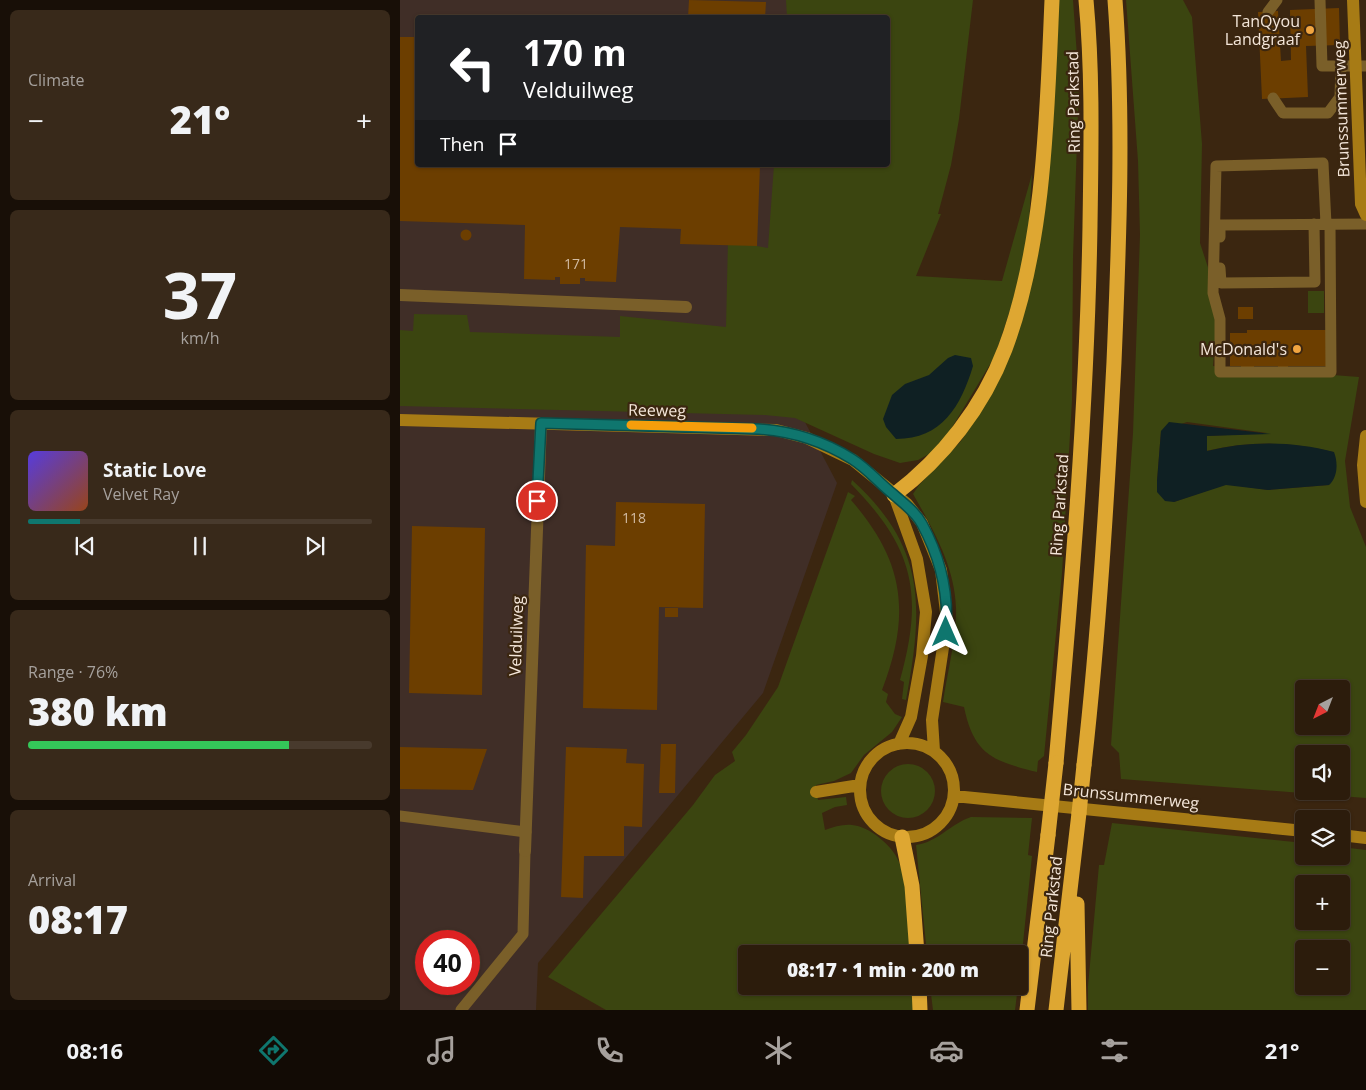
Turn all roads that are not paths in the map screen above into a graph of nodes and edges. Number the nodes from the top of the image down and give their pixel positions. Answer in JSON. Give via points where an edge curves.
{"nodes":[{"id":1,"x":1052,"y":0,"type":"edge"},
{"id":2,"x":1086,"y":0,"type":"edge"},
{"id":3,"x":1115,"y":0,"type":"edge"},
{"id":4,"x":1277,"y":0,"type":"edge"},
{"id":5,"x":1320,"y":0,"type":"edge"},
{"id":6,"x":1353,"y":0,"type":"edge"},
{"id":7,"x":1268,"y":12,"type":"dead end"},
{"id":8,"x":1342,"y":66,"type":"junction"},
{"id":9,"x":1360,"y":66,"type":"edge"},
{"id":10,"x":1273,"y":98,"type":"dead end"},
{"id":11,"x":1366,"y":215,"type":"edge"},
{"id":12,"x":1323,"y":224,"type":"junction"},
{"id":13,"x":1366,"y":224,"type":"edge"},
{"id":14,"x":400,"y":295,"type":"edge"},
{"id":15,"x":686,"y":307,"type":"dead end"},
{"id":16,"x":400,"y":420,"type":"edge"},
{"id":17,"x":541,"y":423,"type":"junction"},
{"id":18,"x":1366,"y":436,"type":"edge"},
{"id":19,"x":1364,"y":465,"type":"edge"},
{"id":20,"x":894,"y":495,"type":"junction"},
{"id":21,"x":1366,"y":502,"type":"edge"},
{"id":22,"x":899,"y":744,"type":"junction"},
{"id":23,"x":934,"y":751,"type":"junction"},
{"id":24,"x":860,"y":785,"type":"junction"},
{"id":25,"x":816,"y":792,"type":"dead end"},
{"id":26,"x":954,"y":796,"type":"junction"},
{"id":27,"x":400,"y":816,"type":"edge"},
{"id":28,"x":1295,"y":830,"type":"edge"},
{"id":29,"x":526,"y":832,"type":"junction"},
{"id":30,"x":1350,"y":836,"type":"edge"},
{"id":31,"x":902,"y":837,"type":"junction"},
{"id":32,"x":1076,"y":838,"type":"junction"},
{"id":33,"x":1366,"y":838,"type":"edge"},
{"id":34,"x":525,"y":850,"type":"joint"},
{"id":35,"x":916,"y":945,"type":"edge"},
{"id":36,"x":919,"y":995,"type":"edge"},
{"id":37,"x":461,"y":1010,"type":"edge"},
{"id":38,"x":920,"y":1010,"type":"edge"},
{"id":39,"x":1027,"y":1010,"type":"edge"},
{"id":40,"x":1056,"y":1010,"type":"edge"},
{"id":41,"x":1079,"y":1010,"type":"edge"}],
"edges":[{"from":1,"to":20,"type":"highway","via":[[1043,153],[1032,246],[1022,295],[1005,350],[978,402],[951,440]]},
{"from":2,"to":39,"type":"highway","name":"Ring Parkstad","bridge":true,"via":[[1091,90],[1088,300],[1071,596],[1056,763]]},
{"from":3,"to":32,"type":"highway","name":"Ring Parkstad","bridge":true,"via":[[1120,178],[1116,312],[1101,569]]},
{"from":4,"to":7,"type":"lane"},
{"from":5,"to":8,"type":"lane","via":[[1322,66]]},
{"from":6,"to":9,"type":"street","name":"Brunssummerweg"},
{"from":8,"to":9,"type":"lane"},
{"from":8,"to":10,"type":"lane","via":[[1340,97],[1328,112],[1283,113]]},
{"from":9,"to":11,"type":"street","name":"Brunssummerweg","via":[[1361,204]]},
{"from":12,"to":12,"type":"lane","via":[[1220,225],[1220,283],[1314,282]]},
{"from":12,"to":12,"type":"lane","via":[[1331,372],[1220,372],[1220,319],[1213,293],[1216,166],[1323,162]]},
{"from":12,"to":13,"type":"lane"},
{"from":14,"to":15,"type":"street"},
{"from":16,"to":17,"type":"street","name":"Reeweg"},
{"from":17,"to":20,"type":"street","name":"Reeweg","via":[[791,432],[826,445],[853,460]]},
{"from":17,"to":29,"type":"street","name":"Velduilweg"},
{"from":18,"to":19,"type":"street"},
{"from":19,"to":21,"type":"street"},
{"from":20,"to":22,"type":"street","name":"Reeweg","via":[[917,559],[926,612],[911,717]]},
{"from":20,"to":23,"type":"street","name":"Reeweg","via":[[908,504],[922,523],[934,550],[945,590],[947,621],[932,720]]},
{"from":22,"to":23,"type":"street","via":[[911,743]]},
{"from":22,"to":24,"type":"street","via":[[887,748],[869,763]]},
{"from":23,"to":26,"type":"street","via":[[952,776]]},
{"from":24,"to":25,"type":"street"},
{"from":24,"to":31,"type":"street","via":[[860,798],[869,818],[886,832]]},
{"from":26,"to":28,"type":"street","name":"Brunssummerweg"},
{"from":26,"to":31,"type":"street","via":[[952,807],[939,826],[918,836]]},
{"from":27,"to":29,"type":"lane"},
{"from":29,"to":34,"type":"street","name":"Velduilweg"},
{"from":30,"to":33,"type":"street"},
{"from":31,"to":35,"type":"highway","via":[[912,886]]},
{"from":32,"to":40,"type":"highway","name":"Ring Parkstad"},
{"from":32,"to":41,"type":"highway"},
{"from":34,"to":37,"type":"lane","via":[[523,934]]},
{"from":36,"to":38,"type":"highway"}]}
